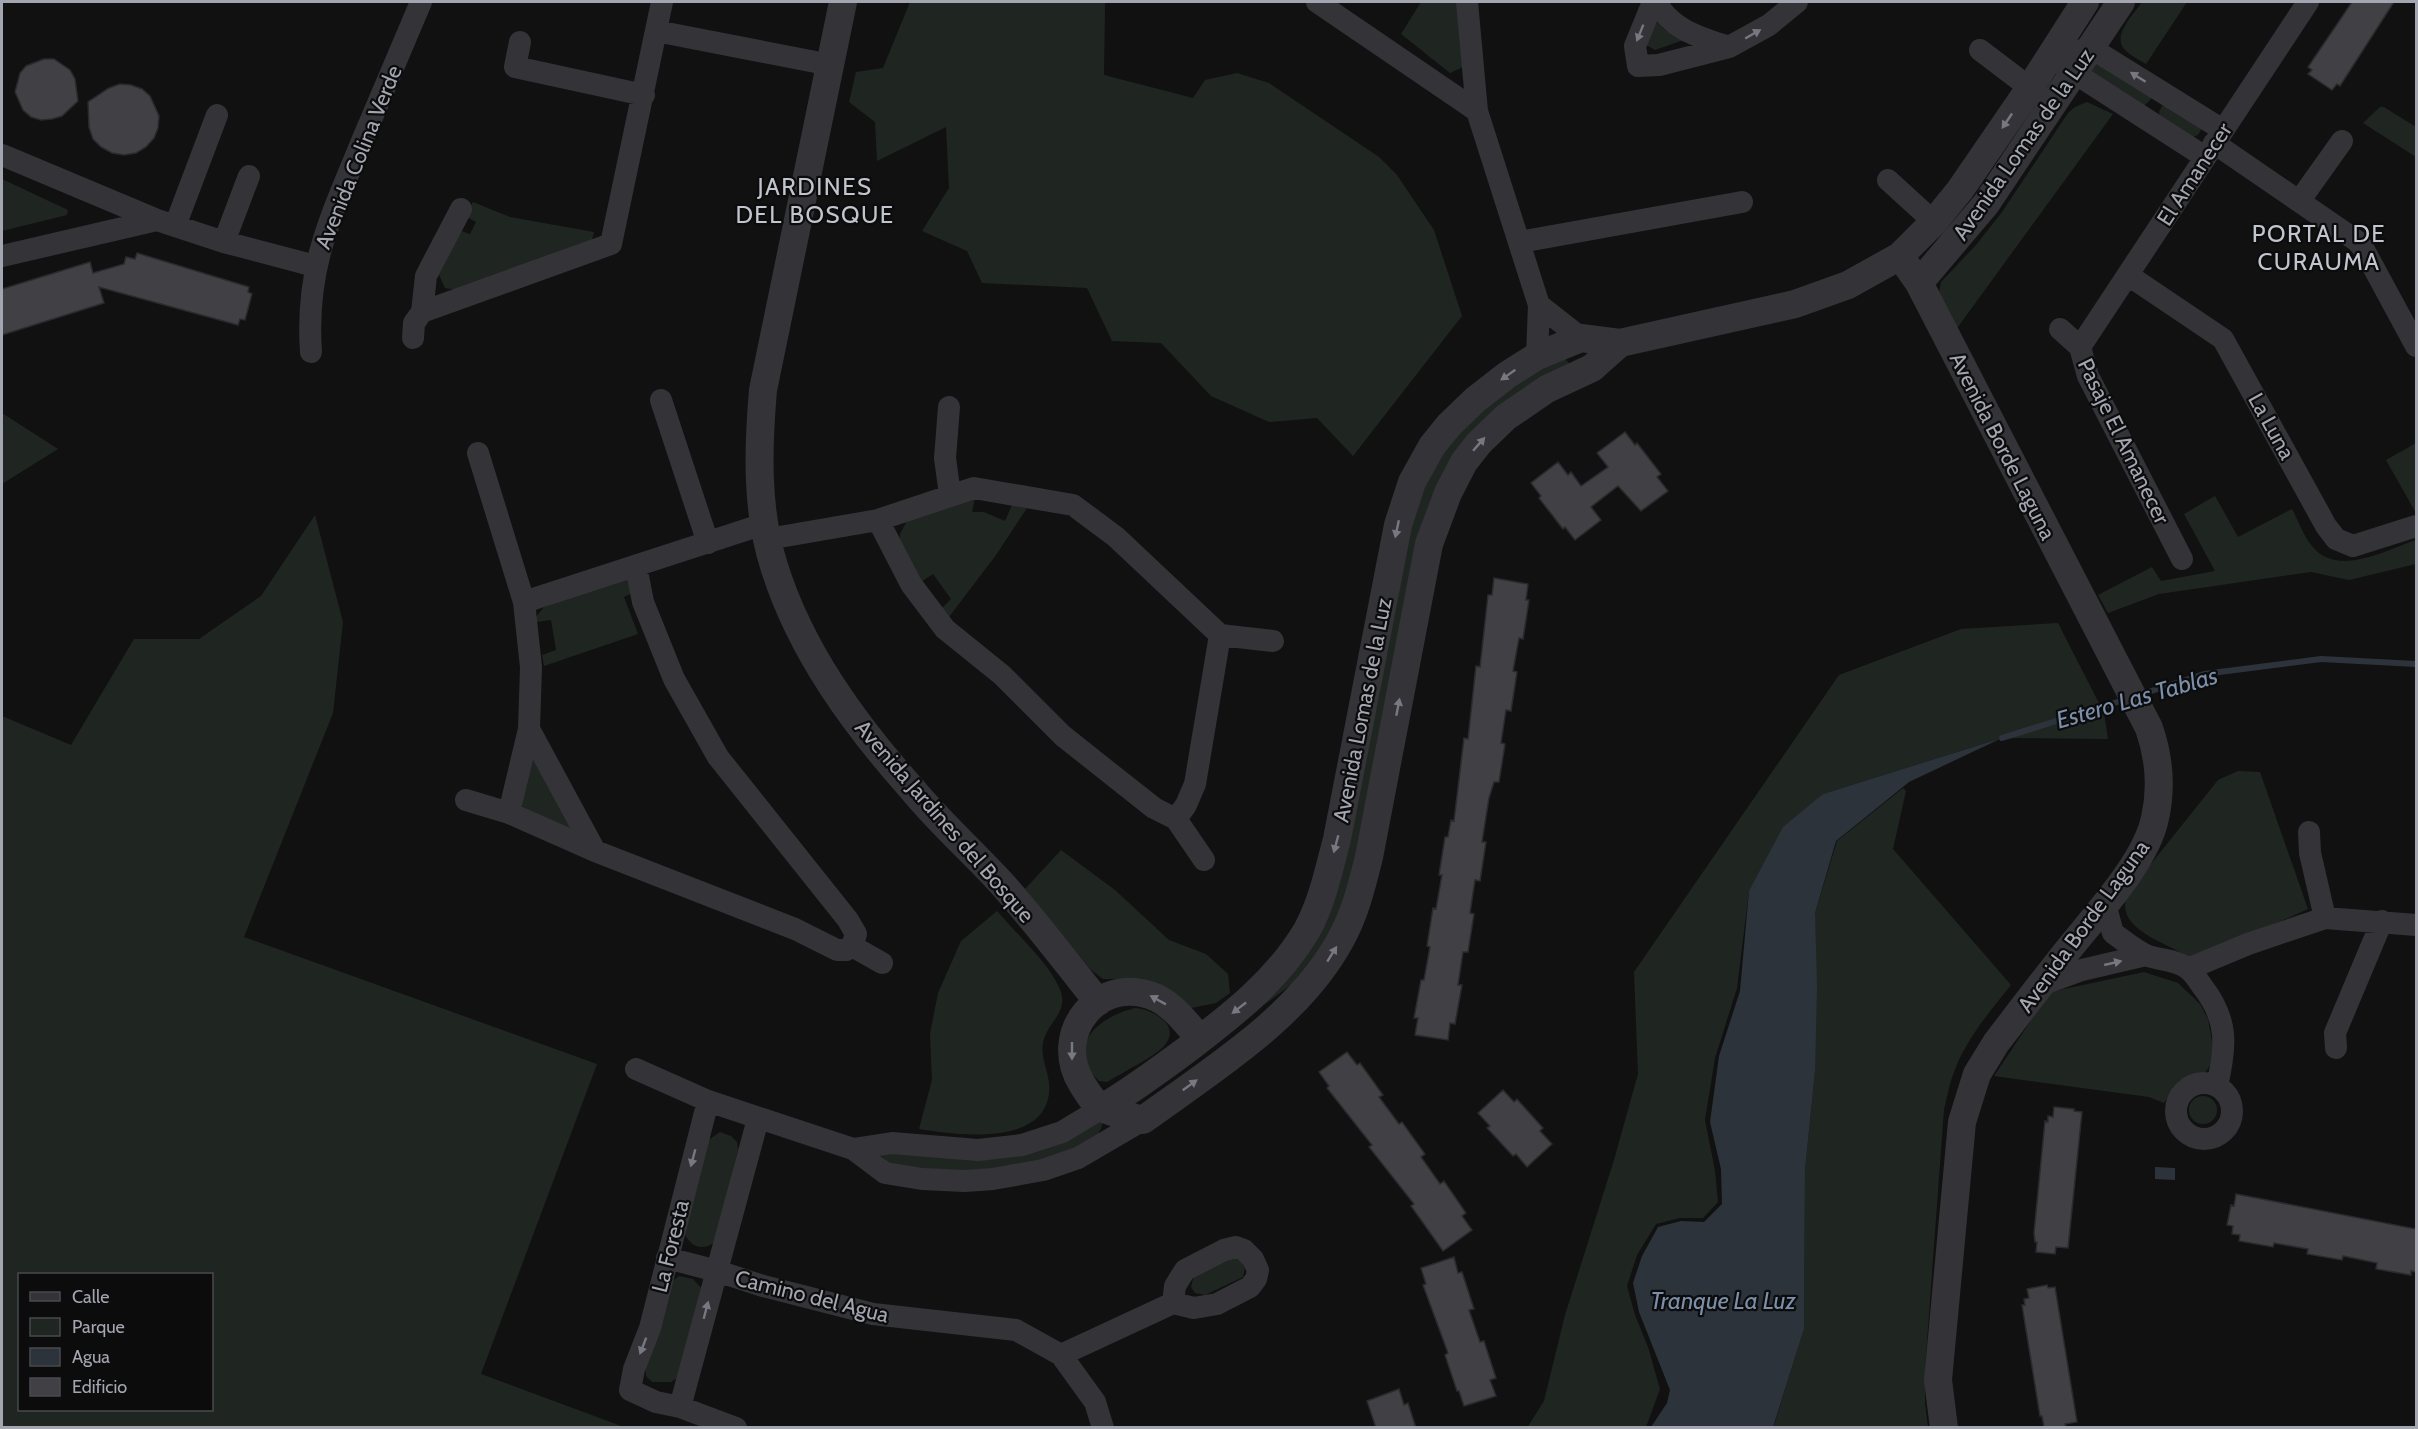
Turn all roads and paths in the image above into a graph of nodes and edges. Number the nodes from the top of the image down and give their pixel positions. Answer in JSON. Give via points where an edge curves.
{"nodes":[{"id":1,"x":420,"y":2,"type":"edge"},
{"id":2,"x":662,"y":2,"type":"edge"},
{"id":3,"x":843,"y":2,"type":"edge"},
{"id":4,"x":1317,"y":2,"type":"edge"},
{"id":5,"x":1467,"y":2,"type":"edge"},
{"id":6,"x":1654,"y":2,"type":"edge"},
{"id":7,"x":1797,"y":2,"type":"edge"},
{"id":8,"x":2085,"y":2,"type":"edge"},
{"id":9,"x":2121,"y":2,"type":"edge"},
{"id":10,"x":2308,"y":2,"type":"edge"},
{"id":11,"x":656,"y":31,"type":"junction"},
{"id":12,"x":520,"y":42,"type":"dead end"},
{"id":13,"x":1729,"y":47,"type":"junction"},
{"id":14,"x":2091,"y":48,"type":"junction"},
{"id":15,"x":1980,"y":50,"type":"dead end"},
{"id":16,"x":2050,"y":57,"type":"junction"},
{"id":17,"x":831,"y":65,"type":"junction"},
{"id":18,"x":2074,"y":73,"type":"junction"},
{"id":19,"x":2030,"y":88,"type":"junction"},
{"id":20,"x":2163,"y":93,"type":"junction"},
{"id":21,"x":644,"y":95,"type":"junction"},
{"id":22,"x":1477,"y":111,"type":"junction"},
{"id":23,"x":217,"y":115,"type":"dead end"},
{"id":24,"x":2146,"y":119,"type":"junction"},
{"id":25,"x":2342,"y":141,"type":"dead end"},
{"id":26,"x":2214,"y":144,"type":"junction"},
{"id":27,"x":2,"y":155,"type":"edge"},
{"id":28,"x":249,"y":176,"type":"dead end"},
{"id":29,"x":1890,"y":178,"type":"dead end"},
{"id":30,"x":2300,"y":200,"type":"junction"},
{"id":31,"x":1742,"y":202,"type":"dead end"},
{"id":32,"x":461,"y":208,"type":"dead end"},
{"id":33,"x":1934,"y":222,"type":"junction"},
{"id":34,"x":166,"y":223,"type":"junction"},
{"id":35,"x":224,"y":242,"type":"junction"},
{"id":36,"x":1520,"y":242,"type":"junction"},
{"id":37,"x":2,"y":256,"type":"edge"},
{"id":38,"x":1900,"y":256,"type":"junction"},
{"id":39,"x":315,"y":266,"type":"junction"},
{"id":40,"x":2128,"y":275,"type":"junction"},
{"id":41,"x":1919,"y":283,"type":"junction"},
{"id":42,"x":1539,"y":305,"type":"junction"},
{"id":43,"x":422,"y":312,"type":"junction"},
{"id":44,"x":2060,"y":329,"type":"dead end"},
{"id":45,"x":413,"y":338,"type":"dead end"},
{"id":46,"x":1581,"y":338,"type":"junction"},
{"id":47,"x":1620,"y":343,"type":"junction"},
{"id":48,"x":2416,"y":346,"type":"edge"},
{"id":49,"x":2080,"y":347,"type":"junction"},
{"id":50,"x":311,"y":352,"type":"dead end"},
{"id":51,"x":1537,"y":356,"type":"junction"},
{"id":52,"x":661,"y":400,"type":"dead end"},
{"id":53,"x":949,"y":407,"type":"dead end"},
{"id":54,"x":478,"y":453,"type":"dead end"},
{"id":55,"x":950,"y":495,"type":"junction"},
{"id":56,"x":878,"y":520,"type":"junction"},
{"id":57,"x":2416,"y":526,"type":"edge"},
{"id":58,"x":766,"y":531,"type":"junction"},
{"id":59,"x":708,"y":543,"type":"junction"},
{"id":60,"x":2182,"y":559,"type":"dead end"},
{"id":61,"x":636,"y":566,"type":"junction"},
{"id":62,"x":524,"y":602,"type":"junction"},
{"id":63,"x":1220,"y":635,"type":"junction"},
{"id":64,"x":1273,"y":641,"type":"dead end"},
{"id":65,"x":529,"y":729,"type":"junction"},
{"id":66,"x":466,"y":800,"type":"dead end"},
{"id":67,"x":509,"y":813,"type":"junction"},
{"id":68,"x":1176,"y":819,"type":"junction"},
{"id":69,"x":2308,"y":832,"type":"dead end"},
{"id":70,"x":595,"y":851,"type":"junction"},
{"id":71,"x":1204,"y":860,"type":"dead end"},
{"id":72,"x":827,"y":896,"type":"junction"},
{"id":73,"x":2105,"y":904,"type":"junction"},
{"id":74,"x":2325,"y":918,"type":"junction"},
{"id":75,"x":2382,"y":921,"type":"junction"},
{"id":76,"x":2416,"y":925,"type":"edge"},
{"id":77,"x":795,"y":929,"type":"junction"},
{"id":78,"x":2082,"y":933,"type":"junction"},
{"id":79,"x":2113,"y":933,"type":"junction"},
{"id":80,"x":852,"y":946,"type":"junction"},
{"id":81,"x":2146,"y":955,"type":"junction"},
{"id":82,"x":882,"y":963,"type":"dead end"},
{"id":83,"x":2073,"y":963,"type":"junction"},
{"id":84,"x":2188,"y":969,"type":"junction"},
{"id":85,"x":1098,"y":1002,"type":"junction"},
{"id":86,"x":1200,"y":1039,"type":"junction"},
{"id":87,"x":2336,"y":1048,"type":"dead end"},
{"id":88,"x":636,"y":1069,"type":"dead end"},
{"id":89,"x":2217,"y":1086,"type":"dead end"},
{"id":90,"x":708,"y":1101,"type":"junction"},
{"id":91,"x":1102,"y":1108,"type":"junction"},
{"id":92,"x":759,"y":1119,"type":"junction"},
{"id":93,"x":1143,"y":1120,"type":"junction"},
{"id":94,"x":853,"y":1149,"type":"junction"},
{"id":95,"x":667,"y":1258,"type":"junction"},
{"id":96,"x":717,"y":1271,"type":"junction"},
{"id":97,"x":1173,"y":1303,"type":"dead end"},
{"id":98,"x":1061,"y":1355,"type":"junction"},
{"id":99,"x":680,"y":1407,"type":"junction"},
{"id":100,"x":736,"y":1428,"type":"edge"},
{"id":101,"x":1103,"y":1428,"type":"edge"},
{"id":102,"x":1944,"y":1428,"type":"edge"}],
"edges":[{"from":1,"to":39,"type":"street","name":"Avenida Colina Verde","via":[[331,216]]},
{"from":2,"to":11,"type":"street"},
{"from":3,"to":17,"type":"street","name":"Avenida Jardines del Bosque"},
{"from":4,"to":22,"type":"street"},
{"from":5,"to":22,"type":"street"},
{"from":6,"to":13,"type":"street","via":[[1672,23],[1689,34]]},
{"from":6,"to":13,"type":"street","one_way":true,"via":[[1635,46],[1638,66],[1659,65]]},
{"from":13,"to":7,"type":"street","one_way":true,"via":[[1768,25]]},
{"from":8,"to":16,"type":"street","name":"Avenida Lomas de la Luz"},
{"from":9,"to":14,"type":"street","name":"Avenida Lomas de la Luz"},
{"from":10,"to":26,"type":"street","name":"El Amanecer"},
{"from":11,"to":17,"type":"street"},
{"from":11,"to":21,"type":"street"},
{"from":12,"to":21,"type":"street","via":[[514,67]]},
{"from":14,"to":16,"type":"street"},
{"from":14,"to":18,"type":"street","name":"Avenida Lomas de la Luz"},
{"from":20,"to":14,"type":"street","one_way":true},
{"from":15,"to":19,"type":"street","name":"Avenida Lomas de la Luz"},
{"from":16,"to":18,"type":"street"},
{"from":16,"to":19,"type":"street","name":"Avenida Lomas de la Luz"},
{"from":17,"to":58,"type":"street","name":"Avenida Jardines del Bosque","via":[[763,390],[758,451]]},
{"from":18,"to":24,"type":"street"},
{"from":18,"to":41,"type":"street","name":"Avenida Lomas de la Luz","via":[[1986,204]]},
{"from":19,"to":33,"type":"street","name":"Avenida Lomas de la Luz","one_way":true},
{"from":20,"to":24,"type":"street"},
{"from":20,"to":26,"type":"street"},
{"from":21,"to":43,"type":"street","via":[[611,244]]},
{"from":22,"to":36,"type":"street"},
{"from":23,"to":34,"type":"street"},
{"from":24,"to":26,"type":"street"},
{"from":25,"to":30,"type":"street"},
{"from":26,"to":30,"type":"street"},
{"from":26,"to":40,"type":"street","name":"El Amanecer"},
{"from":27,"to":34,"type":"street"},
{"from":28,"to":35,"type":"street"},
{"from":29,"to":33,"type":"street","name":"Avenida Lomas de la Luz"},
{"from":30,"to":48,"type":"street","via":[[2358,241]]},
{"from":31,"to":36,"type":"street"},
{"from":32,"to":43,"type":"street","via":[[426,276]]},
{"from":33,"to":38,"type":"street","name":"Avenida Lomas de la Luz"},
{"from":34,"to":35,"type":"street"},
{"from":34,"to":37,"type":"street"},
{"from":35,"to":39,"type":"street"},
{"from":36,"to":42,"type":"street"},
{"from":38,"to":41,"type":"street","name":"Avenida Borde Laguna"},
{"from":38,"to":47,"type":"street","name":"Avenida Lomas de la Luz","via":[[1848,285],[1795,304]]},
{"from":39,"to":50,"type":"street","name":"Avenida Colina Verde","via":[[309,320]]},
{"from":40,"to":49,"type":"street","name":"El Amanecer"},
{"from":40,"to":57,"type":"street","name":"La Luna","via":[[2223,339],[2336,538],[2353,546]]},
{"from":41,"to":73,"type":"street","name":"Avenida Borde Laguna","via":[[2149,728],[2158,759],[2155,819],[2144,848]]},
{"from":42,"to":46,"type":"street"},
{"from":42,"to":51,"type":"street"},
{"from":43,"to":45,"type":"street","via":[[414,323]]},
{"from":44,"to":49,"type":"street","name":"Pasaje El Amanecer"},
{"from":46,"to":47,"type":"street","name":"Avenida Lomas de la Luz"},
{"from":46,"to":51,"type":"street","name":"Avenida Lomas de la Luz"},
{"from":93,"to":47,"type":"street","name":"Avenida Lomas de la Luz","one_way":true,"via":[[1244,1045],[1298,999],[1323,969],[1358,900],[1429,544],[1448,493],[1464,462],[1506,417],[1547,389],[1592,368]]},
{"from":49,"to":60,"type":"street","name":"Pasaje El Amanecer","via":[[2088,376]]},
{"from":51,"to":86,"type":"street","name":"Avenida Lomas de la Luz","one_way":true,"via":[[1461,412],[1432,446],[1412,482],[1398,525],[1337,839],[1308,928],[1284,965],[1252,998]]},
{"from":52,"to":59,"type":"street"},
{"from":53,"to":55,"type":"street","via":[[945,458]]},
{"from":54,"to":62,"type":"street"},
{"from":55,"to":56,"type":"street"},
{"from":55,"to":63,"type":"street","via":[[974,488],[1073,505],[1116,537]]},
{"from":56,"to":58,"type":"street"},
{"from":56,"to":68,"type":"street","via":[[911,584],[945,629],[1002,675],[1063,736],[1154,808]]},
{"from":58,"to":59,"type":"street"},
{"from":58,"to":85,"type":"street","name":"Avenida Jardines del Bosque","via":[[773,566],[798,627],[836,694],[911,789],[1003,885]]},
{"from":59,"to":61,"type":"street"},
{"from":61,"to":62,"type":"street"},
{"from":61,"to":72,"type":"street","via":[[643,602],[674,679],[718,757]]},
{"from":62,"to":65,"type":"street","via":[[531,667]]},
{"from":63,"to":64,"type":"street"},
{"from":63,"to":68,"type":"street","via":[[1195,784]]},
{"from":65,"to":67,"type":"street"},
{"from":65,"to":70,"type":"street"},
{"from":66,"to":67,"type":"street"},
{"from":67,"to":70,"type":"street"},
{"from":68,"to":71,"type":"street"},
{"from":69,"to":74,"type":"street"},
{"from":70,"to":77,"type":"street"},
{"from":72,"to":77,"type":"street","via":[[826,914],[813,926]]},
{"from":72,"to":80,"type":"street","via":[[856,934]]},
{"from":73,"to":78,"type":"street","name":"Avenida Borde Laguna"},
{"from":73,"to":79,"type":"street"},
{"from":74,"to":75,"type":"street"},
{"from":74,"to":84,"type":"street"},
{"from":75,"to":76,"type":"street"},
{"from":75,"to":87,"type":"street","via":[[2335,1033]]},
{"from":77,"to":80,"type":"street","via":[[837,950]]},
{"from":78,"to":79,"type":"street"},
{"from":78,"to":83,"type":"street","name":"Avenida Borde Laguna"},
{"from":79,"to":81,"type":"street"},
{"from":80,"to":82,"type":"street"},
{"from":83,"to":81,"type":"street","one_way":true},
{"from":81,"to":84,"type":"street"},
{"from":83,"to":102,"type":"street","name":"Avenida Borde Laguna","via":[[2041,985],[1986,1058],[1965,1107],[1938,1380]]},
{"from":84,"to":89,"type":"street","via":[[2211,996],[2221,1022],[2225,1054]]},
{"from":86,"to":85,"type":"street","one_way":true,"via":[[1180,1015],[1159,999],[1138,991],[1116,993]]},
{"from":85,"to":91,"type":"street","one_way":true,"via":[[1081,1018],[1073,1036],[1071,1055],[1087,1093]]},
{"from":86,"to":91,"type":"street","name":"Avenida Lomas de la Luz"},
{"from":88,"to":90,"type":"street","name":"Avenida Lomas de la Luz"},
{"from":90,"to":92,"type":"street","name":"Avenida Lomas de la Luz"},
{"from":90,"to":95,"type":"street","name":"La Foresta","one_way":true},
{"from":91,"to":93,"type":"street"},
{"from":91,"to":94,"type":"street","name":"Avenida Lomas de la Luz","via":[[1062,1132],[1022,1145],[978,1150],[892,1143]]},
{"from":92,"to":94,"type":"street","name":"Avenida Lomas de la Luz"},
{"from":92,"to":96,"type":"street"},
{"from":93,"to":94,"type":"street","name":"Avenida Lomas de la Luz","via":[[1078,1158],[1043,1170],[993,1179],[922,1179],[885,1173]]},
{"from":95,"to":96,"type":"street","name":"Camino del Agua"},
{"from":95,"to":99,"type":"street","name":"La Foresta","one_way":true,"via":[[630,1390]]},
{"from":96,"to":98,"type":"street","name":"Camino del Agua","via":[[873,1314],[1016,1330]]},
{"from":99,"to":96,"type":"street","one_way":true},
{"from":97,"to":98,"type":"street"},
{"from":98,"to":101,"type":"street","name":"Camino del Agua","via":[[1095,1402]]},
{"from":99,"to":100,"type":"street"}]}
